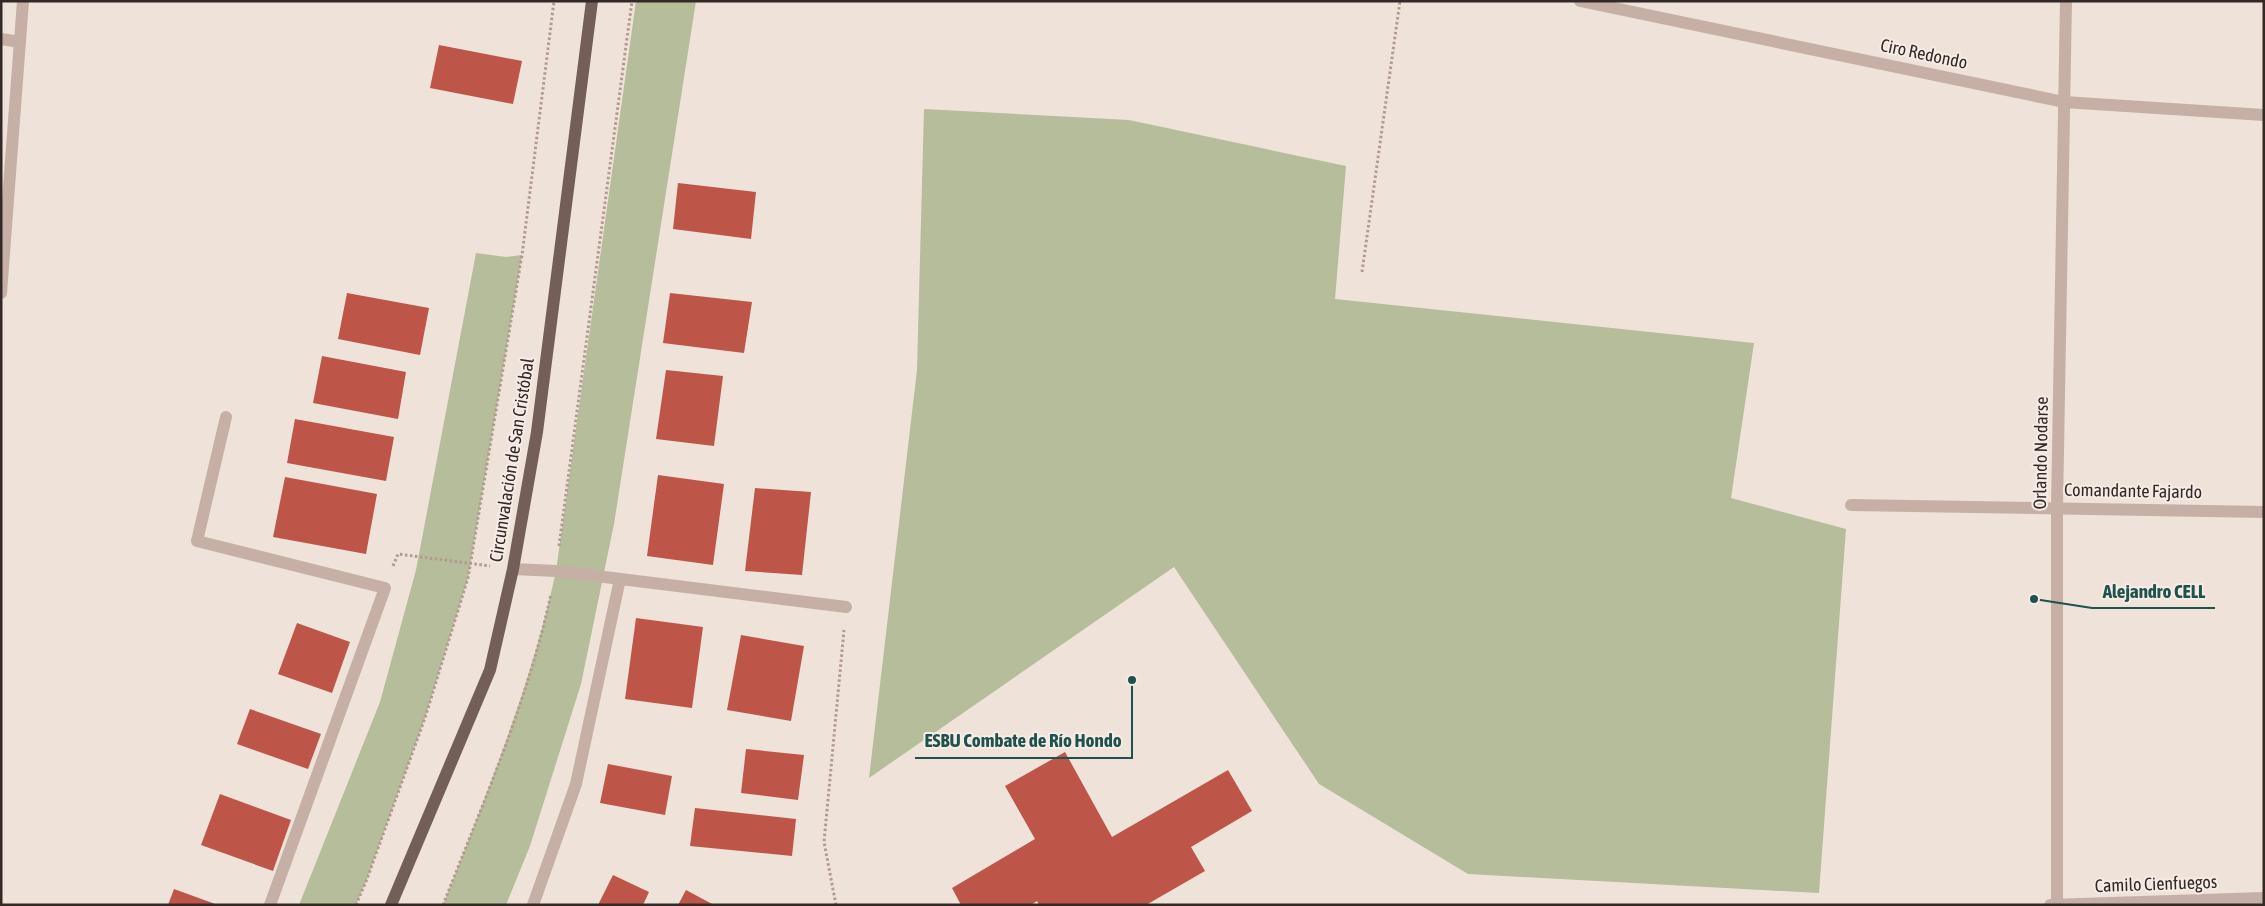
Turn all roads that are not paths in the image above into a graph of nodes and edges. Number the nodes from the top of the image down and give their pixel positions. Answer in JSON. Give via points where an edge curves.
{"nodes":[{"id":1,"x":23,"y":1,"type":"edge"},
{"id":2,"x":592,"y":1,"type":"edge"},
{"id":3,"x":1580,"y":1,"type":"edge"},
{"id":4,"x":2066,"y":1,"type":"edge"},
{"id":5,"x":1,"y":39,"type":"edge"},
{"id":6,"x":20,"y":42,"type":"junction"},
{"id":7,"x":2064,"y":102,"type":"junction"},
{"id":8,"x":2264,"y":115,"type":"edge"},
{"id":9,"x":1,"y":293,"type":"edge"},
{"id":10,"x":226,"y":417,"type":"dead end"},
{"id":11,"x":1851,"y":504,"type":"dead end"},
{"id":12,"x":2057,"y":507,"type":"junction"},
{"id":13,"x":2264,"y":512,"type":"edge"},
{"id":14,"x":513,"y":569,"type":"junction"},
{"id":15,"x":620,"y":579,"type":"junction"},
{"id":16,"x":846,"y":607,"type":"road end"},
{"id":17,"x":2264,"y":898,"type":"edge"},
{"id":18,"x":270,"y":905,"type":"edge"},
{"id":19,"x":390,"y":905,"type":"edge"},
{"id":20,"x":533,"y":905,"type":"edge"},
{"id":21,"x":2050,"y":905,"type":"edge"},
{"id":22,"x":2058,"y":905,"type":"edge"}],
"edges":[{"from":1,"to":6,"type":"street"},
{"from":2,"to":14,"type":"main road","name":"Circunvalación de San Cristóbal","via":[[537,432]]},
{"from":3,"to":7,"type":"street","name":"Ciro Redondo"},
{"from":4,"to":7,"type":"street","name":"Orlando Nodarse"},
{"from":5,"to":6,"type":"street"},
{"from":6,"to":9,"type":"street"},
{"from":7,"to":8,"type":"street","name":"Ciro Redondo"},
{"from":7,"to":12,"type":"street","name":"Orlando Nodarse"},
{"from":10,"to":18,"type":"street","via":[[197,541],[385,588]]},
{"from":11,"to":12,"type":"street","name":"Comandante Fajardo"},
{"from":12,"to":13,"type":"street","name":"Comandante Fajardo"},
{"from":12,"to":22,"type":"street","name":"Orlando Nodarse"},
{"from":14,"to":15,"type":"street"},
{"from":14,"to":19,"type":"main road","name":"Circunvalación de San Cristóbal","via":[[490,670]]},
{"from":15,"to":16,"type":"street"},
{"from":15,"to":20,"type":"street","via":[[576,784]]},
{"from":17,"to":22,"type":"street","name":"Camilo Cienfuegos"},
{"from":21,"to":22,"type":"street","name":"Camilo Cienfuegos"}]}
